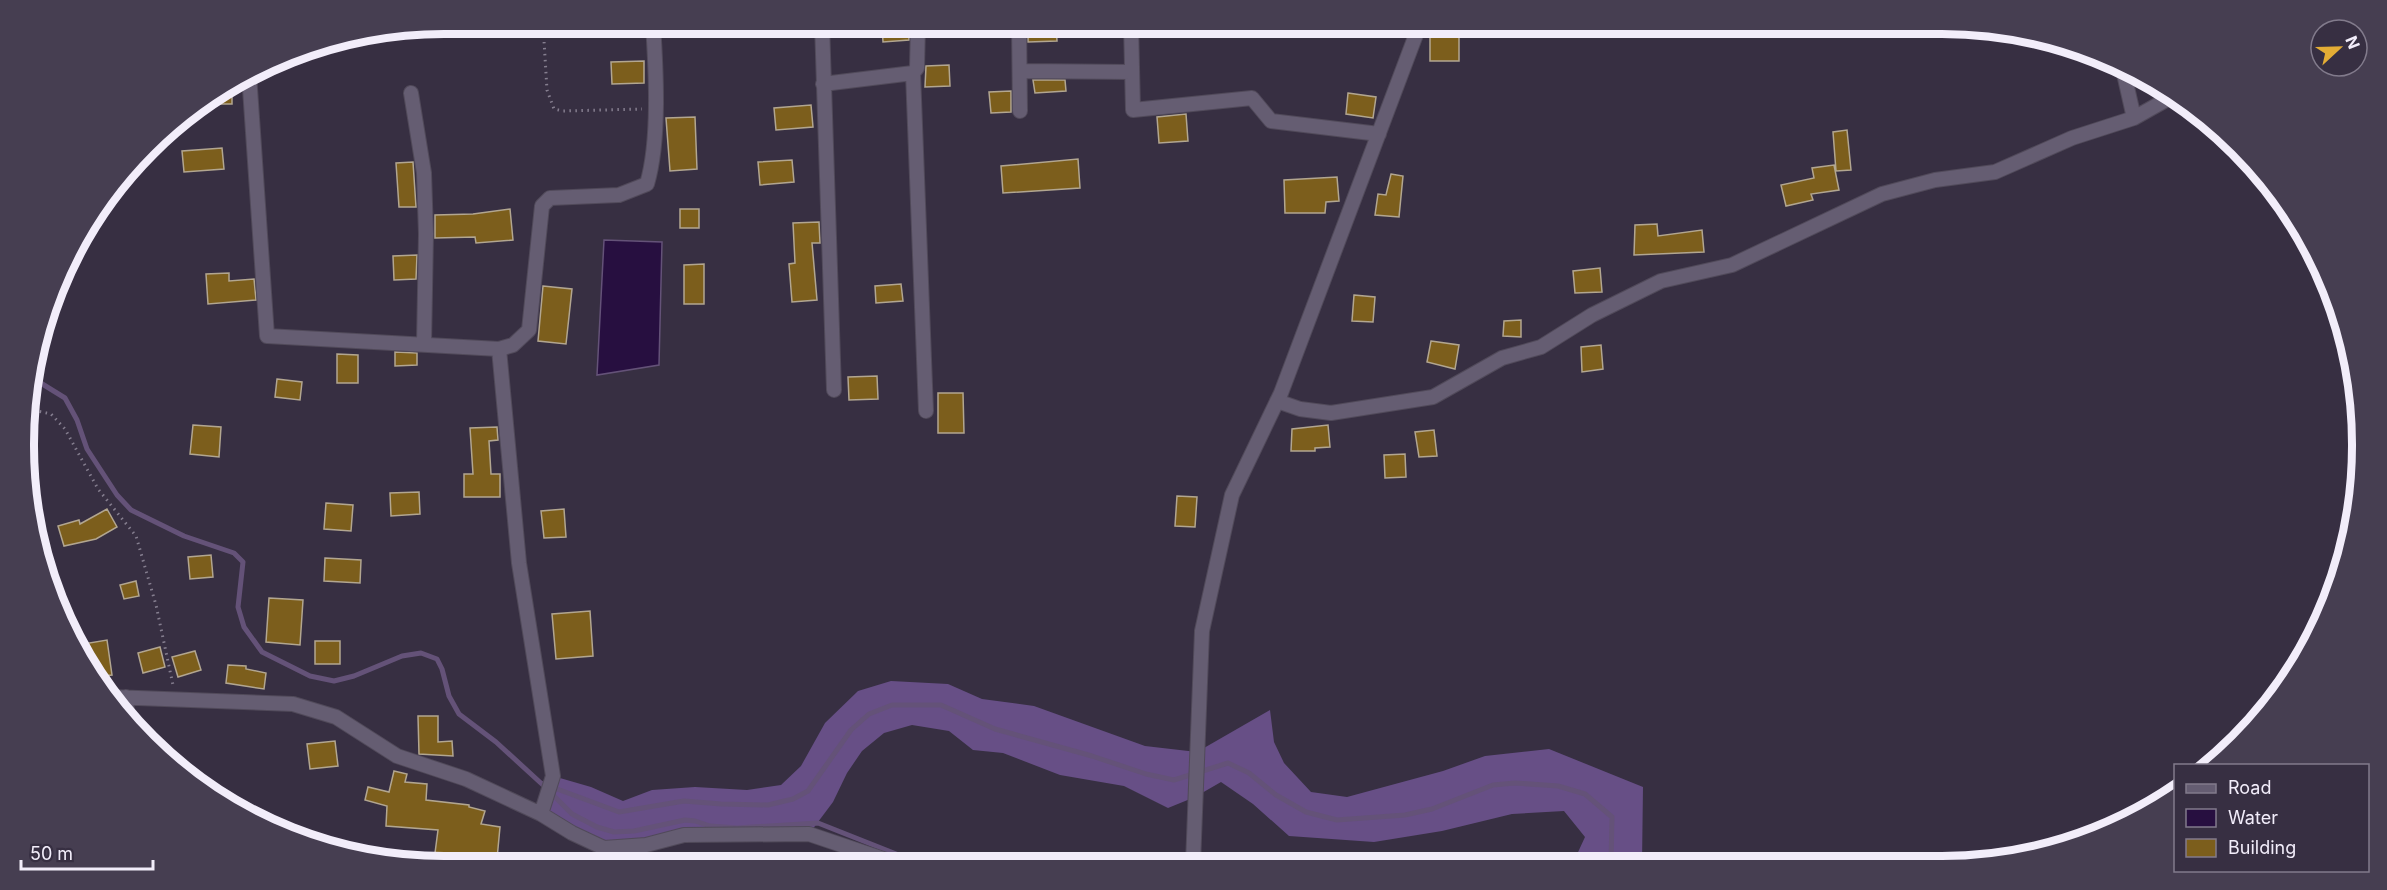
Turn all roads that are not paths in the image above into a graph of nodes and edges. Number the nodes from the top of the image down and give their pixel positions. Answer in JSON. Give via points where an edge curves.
{"nodes":[{"id":1,"x":654,"y":34,"type":"edge"},
{"id":2,"x":822,"y":34,"type":"edge"},
{"id":3,"x":918,"y":34,"type":"edge"},
{"id":4,"x":1019,"y":34,"type":"edge"},
{"id":5,"x":1131,"y":34,"type":"edge"},
{"id":6,"x":1416,"y":34,"type":"edge"},
{"id":7,"x":1020,"y":71,"type":"junction"},
{"id":8,"x":1132,"y":72,"type":"junction"},
{"id":9,"x":914,"y":74,"type":"junction"},
{"id":10,"x":2125,"y":77,"type":"edge"},
{"id":11,"x":250,"y":84,"type":"edge"},
{"id":12,"x":823,"y":84,"type":"junction"},
{"id":13,"x":411,"y":93,"type":"dead end"},
{"id":14,"x":2165,"y":101,"type":"edge"},
{"id":15,"x":1020,"y":111,"type":"dead end"},
{"id":16,"x":2133,"y":118,"type":"junction"},
{"id":17,"x":1379,"y":134,"type":"junction"},
{"id":18,"x":424,"y":345,"type":"junction"},
{"id":19,"x":499,"y":350,"type":"junction"},
{"id":20,"x":834,"y":390,"type":"dead end"},
{"id":21,"x":1277,"y":401,"type":"junction"},
{"id":22,"x":926,"y":411,"type":"dead end"},
{"id":23,"x":121,"y":697,"type":"edge"},
{"id":24,"x":126,"y":697,"type":"junction"},
{"id":25,"x":126,"y":704,"type":"edge"},
{"id":26,"x":542,"y":814,"type":"junction"},
{"id":27,"x":874,"y":856,"type":"edge"},
{"id":28,"x":1193,"y":856,"type":"edge"}],
"edges":[{"from":1,"to":19,"type":"street","via":[[652,166],[647,184],[619,195],[550,198],[542,206],[530,330],[513,345]]},
{"from":2,"to":12,"type":"street"},
{"from":3,"to":9,"type":"street"},
{"from":4,"to":7,"type":"street"},
{"from":5,"to":8,"type":"street"},
{"from":6,"to":17,"type":"street"},
{"from":7,"to":8,"type":"street"},
{"from":7,"to":15,"type":"street"},
{"from":8,"to":17,"type":"street","via":[[1133,110],[1252,98],[1271,121]]},
{"from":9,"to":12,"type":"street"},
{"from":9,"to":22,"type":"street"},
{"from":10,"to":16,"type":"street"},
{"from":11,"to":18,"type":"street","via":[[267,336]]},
{"from":12,"to":20,"type":"street"},
{"from":13,"to":18,"type":"street","via":[[424,173]]},
{"from":14,"to":16,"type":"street"},
{"from":16,"to":21,"type":"street","via":[[2072,138],[1995,172],[1935,180],[1881,194],[1732,265],[1661,281],[1592,315],[1541,347],[1502,358],[1433,397],[1331,413]]},
{"from":17,"to":21,"type":"street"},
{"from":18,"to":19,"type":"street"},
{"from":19,"to":26,"type":"street","via":[[519,563],[553,776]]},
{"from":21,"to":28,"type":"street","via":[[1232,495],[1202,630]]},
{"from":23,"to":24,"type":"street"},
{"from":24,"to":25,"type":"street"},
{"from":24,"to":26,"type":"street","via":[[293,704],[336,717],[398,756],[466,779]]},
{"from":26,"to":27,"type":"street","via":[[604,848],[646,845],[684,835],[809,834]]}]}
